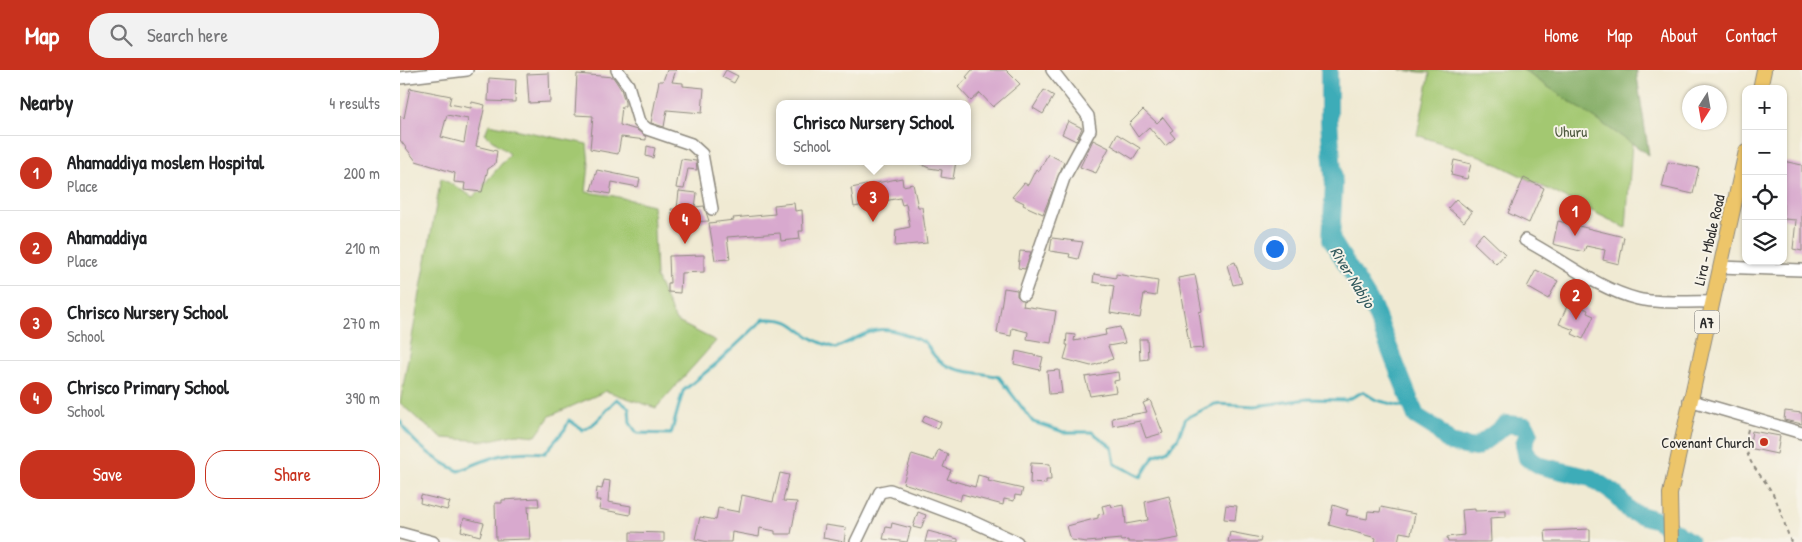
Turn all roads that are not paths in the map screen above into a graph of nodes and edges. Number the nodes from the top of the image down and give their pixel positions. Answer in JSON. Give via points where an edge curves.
{"nodes":[{"id":1,"x":466,"y":70,"type":"edge"},
{"id":2,"x":617,"y":70,"type":"edge"},
{"id":3,"x":1052,"y":70,"type":"edge"},
{"id":4,"x":1764,"y":70,"type":"edge"},
{"id":5,"x":400,"y":78,"type":"edge"},
{"id":6,"x":1761,"y":85,"type":"edge"},
{"id":7,"x":1742,"y":169,"type":"edge"},
{"id":8,"x":712,"y":209,"type":"dead end"},
{"id":9,"x":1525,"y":240,"type":"dead end"},
{"id":10,"x":1720,"y":267,"type":"junction"},
{"id":11,"x":1802,"y":270,"type":"edge"},
{"id":12,"x":1024,"y":294,"type":"dead end"},
{"id":13,"x":1712,"y":302,"type":"junction"},
{"id":14,"x":1689,"y":400,"type":"junction"},
{"id":15,"x":1802,"y":433,"type":"edge"},
{"id":16,"x":400,"y":533,"type":"edge"},
{"id":17,"x":433,"y":542,"type":"edge"},
{"id":18,"x":856,"y":542,"type":"edge"},
{"id":19,"x":1018,"y":542,"type":"edge"},
{"id":20,"x":1670,"y":542,"type":"edge"}],
"edges":[{"from":1,"to":5,"type":"street"},
{"from":2,"to":8,"type":"street","via":[[628,85],[639,122],[647,129],[691,144],[702,154]]},
{"from":3,"to":12,"type":"street","via":[[1088,116],[1090,130],[1064,178]]},
{"from":4,"to":6,"type":"main road"},
{"from":7,"to":10,"type":"main road","name":"Lira - Mbale Road","number":"A7"},
{"from":9,"to":13,"type":"street","via":[[1583,275],[1640,300]]},
{"from":10,"to":11,"type":"street"},
{"from":10,"to":13,"type":"main road","name":"Lira - Mbale Road","number":"A7"},
{"from":13,"to":14,"type":"main road","name":"Lira - Mbale Road","number":"A7"},
{"from":14,"to":15,"type":"street"},
{"from":14,"to":20,"type":"main road","name":"Lira - Mbale Road","number":"A7","via":[[1670,494]]},
{"from":16,"to":17,"type":"street"},
{"from":18,"to":19,"type":"street","via":[[880,492],[890,490]]}]}
